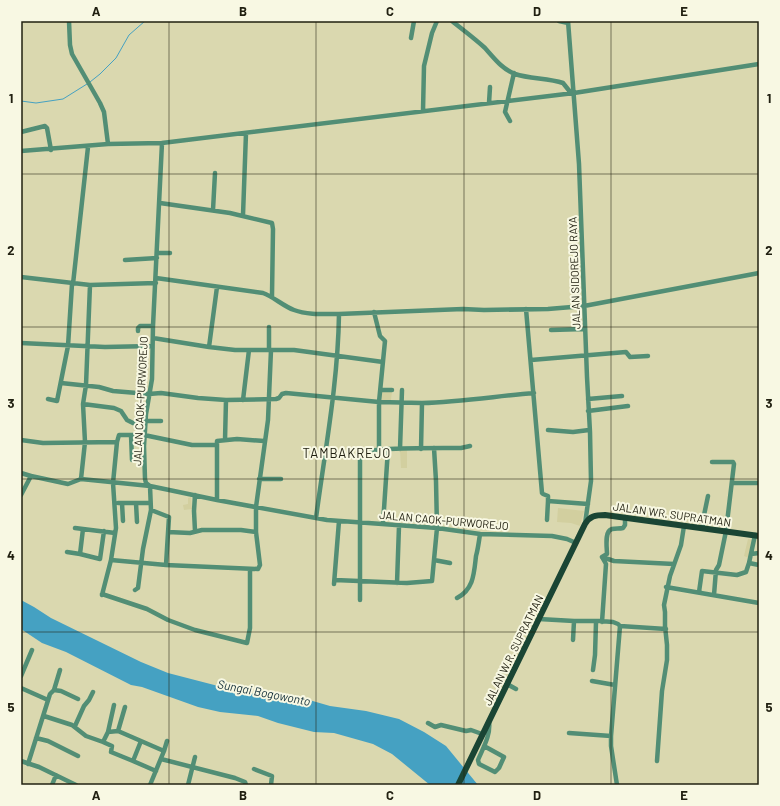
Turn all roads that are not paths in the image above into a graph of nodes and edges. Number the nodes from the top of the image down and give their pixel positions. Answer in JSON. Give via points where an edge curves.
{"nodes":[{"id":1,"x":69,"y":21,"type":"edge"},
{"id":2,"x":414,"y":21,"type":"edge"},
{"id":3,"x":437,"y":21,"type":"edge"},
{"id":4,"x":453,"y":21,"type":"edge"},
{"id":5,"x":559,"y":21,"type":"edge"},
{"id":6,"x":568,"y":22,"type":"edge"},
{"id":7,"x":411,"y":38,"type":"dead end"},
{"id":8,"x":759,"y":64,"type":"edge"},
{"id":9,"x":514,"y":73,"type":"junction"},
{"id":10,"x":490,"y":87,"type":"dead end"},
{"id":11,"x":572,"y":93,"type":"junction"},
{"id":12,"x":507,"y":101,"type":"junction"},
{"id":13,"x":489,"y":103,"type":"junction"},
{"id":14,"x":423,"y":111,"type":"junction"},
{"id":15,"x":510,"y":121,"type":"dead end"},
{"id":16,"x":21,"y":132,"type":"edge"},
{"id":17,"x":246,"y":133,"type":"junction"},
{"id":18,"x":162,"y":143,"type":"junction"},
{"id":19,"x":108,"y":144,"type":"junction"},
{"id":20,"x":88,"y":147,"type":"junction"},
{"id":21,"x":51,"y":150,"type":"junction"},
{"id":22,"x":21,"y":152,"type":"edge"},
{"id":23,"x":215,"y":173,"type":"dead end"},
{"id":24,"x":160,"y":203,"type":"junction"},
{"id":25,"x":213,"y":210,"type":"junction"},
{"id":26,"x":243,"y":216,"type":"junction"},
{"id":27,"x":170,"y":253,"type":"dead end"},
{"id":28,"x":157,"y":255,"type":"junction"},
{"id":29,"x":125,"y":260,"type":"dead end"},
{"id":30,"x":759,"y":273,"type":"edge"},
{"id":31,"x":21,"y":277,"type":"edge"},
{"id":32,"x":156,"y":281,"type":"junction"},
{"id":33,"x":73,"y":284,"type":"junction"},
{"id":34,"x":90,"y":285,"type":"junction"},
{"id":35,"x":217,"y":287,"type":"junction"},
{"id":36,"x":272,"y":296,"type":"junction"},
{"id":37,"x":584,"y":306,"type":"junction"},
{"id":38,"x":526,"y":309,"type":"junction"},
{"id":39,"x":374,"y":312,"type":"junction"},
{"id":40,"x":338,"y":314,"type":"junction"},
{"id":41,"x":152,"y":326,"type":"junction"},
{"id":42,"x":270,"y":327,"type":"dead end"},
{"id":43,"x":585,"y":329,"type":"junction"},
{"id":44,"x":551,"y":330,"type":"dead end"},
{"id":45,"x":138,"y":331,"type":"dead end"},
{"id":46,"x":153,"y":338,"type":"junction"},
{"id":47,"x":21,"y":343,"type":"edge"},
{"id":48,"x":68,"y":346,"type":"junction"},
{"id":49,"x":88,"y":346,"type":"junction"},
{"id":50,"x":152,"y":346,"type":"junction"},
{"id":51,"x":209,"y":347,"type":"junction"},
{"id":52,"x":249,"y":350,"type":"junction"},
{"id":53,"x":270,"y":350,"type":"junction"},
{"id":54,"x":586,"y":355,"type":"junction"},
{"id":55,"x":338,"y":356,"type":"junction"},
{"id":56,"x":648,"y":356,"type":"dead end"},
{"id":57,"x":531,"y":360,"type":"junction"},
{"id":58,"x":383,"y":362,"type":"junction"},
{"id":59,"x":61,"y":383,"type":"junction"},
{"id":60,"x":86,"y":385,"type":"junction"},
{"id":61,"x":381,"y":390,"type":"junction"},
{"id":62,"x":392,"y":390,"type":"dead end"},
{"id":63,"x":402,"y":390,"type":"dead end"},
{"id":64,"x":534,"y":393,"type":"junction"},
{"id":65,"x":149,"y":394,"type":"junction"},
{"id":66,"x":622,"y":396,"type":"dead end"},
{"id":67,"x":333,"y":397,"type":"junction"},
{"id":68,"x":48,"y":399,"type":"dead end"},
{"id":69,"x":268,"y":399,"type":"junction"},
{"id":70,"x":588,"y":399,"type":"junction"},
{"id":71,"x":226,"y":400,"type":"junction"},
{"id":72,"x":243,"y":400,"type":"junction"},
{"id":73,"x":379,"y":402,"type":"junction"},
{"id":74,"x":400,"y":403,"type":"junction"},
{"id":75,"x":422,"y":403,"type":"junction"},
{"id":76,"x":83,"y":404,"type":"junction"},
{"id":77,"x":628,"y":406,"type":"dead end"},
{"id":78,"x":588,"y":411,"type":"junction"},
{"id":79,"x":161,"y":421,"type":"dead end"},
{"id":80,"x":145,"y":423,"type":"junction"},
{"id":81,"x":548,"y":430,"type":"dead end"},
{"id":82,"x":589,"y":430,"type":"junction"},
{"id":83,"x":131,"y":435,"type":"junction"},
{"id":84,"x":144,"y":435,"type":"junction"},
{"id":85,"x":21,"y":440,"type":"edge"},
{"id":86,"x":225,"y":440,"type":"junction"},
{"id":87,"x":264,"y":441,"type":"junction"},
{"id":88,"x":85,"y":442,"type":"junction"},
{"id":89,"x":117,"y":442,"type":"junction"},
{"id":90,"x":217,"y":444,"type":"junction"},
{"id":91,"x":470,"y":446,"type":"dead end"},
{"id":92,"x":434,"y":448,"type":"junction"},
{"id":93,"x":379,"y":449,"type":"junction"},
{"id":94,"x":388,"y":449,"type":"junction"},
{"id":95,"x":400,"y":449,"type":"junction"},
{"id":96,"x":421,"y":449,"type":"junction"},
{"id":97,"x":132,"y":460,"type":"dead end"},
{"id":98,"x":712,"y":462,"type":"dead end"},
{"id":99,"x":21,"y":473,"type":"edge"},
{"id":100,"x":31,"y":476,"type":"junction"},
{"id":101,"x":81,"y":479,"type":"junction"},
{"id":102,"x":259,"y":479,"type":"junction"},
{"id":103,"x":281,"y":479,"type":"dead end"},
{"id":104,"x":113,"y":483,"type":"junction"},
{"id":105,"x":732,"y":483,"type":"junction"},
{"id":106,"x":759,"y":483,"type":"edge"},
{"id":107,"x":150,"y":486,"type":"junction"},
{"id":108,"x":21,"y":494,"type":"edge"},
{"id":109,"x":194,"y":495,"type":"junction"},
{"id":110,"x":708,"y":496,"type":"dead end"},
{"id":111,"x":217,"y":500,"type":"junction"},
{"id":112,"x":548,"y":502,"type":"junction"},
{"id":113,"x":136,"y":503,"type":"junction"},
{"id":114,"x":150,"y":503,"type":"junction"},
{"id":115,"x":588,"y":504,"type":"junction"},
{"id":116,"x":256,"y":506,"type":"junction"},
{"id":117,"x":151,"y":510,"type":"junction"},
{"id":118,"x":316,"y":518,"type":"junction"},
{"id":119,"x":625,"y":518,"type":"junction"},
{"id":120,"x":547,"y":520,"type":"dead end"},
{"id":121,"x":123,"y":521,"type":"dead end"},
{"id":122,"x":339,"y":521,"type":"junction"},
{"id":123,"x":136,"y":522,"type":"dead end"},
{"id":124,"x":361,"y":522,"type":"junction"},
{"id":125,"x":383,"y":524,"type":"junction"},
{"id":126,"x":585,"y":524,"type":"junction"},
{"id":127,"x":399,"y":526,"type":"junction"},
{"id":128,"x":684,"y":526,"type":"junction"},
{"id":129,"x":75,"y":528,"type":"dead end"},
{"id":130,"x":437,"y":528,"type":"junction"},
{"id":131,"x":703,"y":528,"type":"junction"},
{"id":132,"x":83,"y":529,"type":"junction"},
{"id":133,"x":104,"y":531,"type":"junction"},
{"id":134,"x":195,"y":531,"type":"junction"},
{"id":135,"x":726,"y":531,"type":"junction"},
{"id":136,"x":168,"y":532,"type":"junction"},
{"id":137,"x":256,"y":532,"type":"junction"},
{"id":138,"x":116,"y":533,"type":"junction"},
{"id":139,"x":480,"y":534,"type":"junction"},
{"id":140,"x":757,"y":536,"type":"edge"},
{"id":141,"x":576,"y":543,"type":"junction"},
{"id":142,"x":67,"y":552,"type":"dead end"},
{"id":143,"x":759,"y":553,"type":"edge"},
{"id":144,"x":80,"y":554,"type":"junction"},
{"id":145,"x":752,"y":554,"type":"junction"},
{"id":146,"x":602,"y":557,"type":"junction"},
{"id":147,"x":111,"y":560,"type":"junction"},
{"id":148,"x":434,"y":560,"type":"junction"},
{"id":149,"x":141,"y":563,"type":"junction"},
{"id":150,"x":450,"y":563,"type":"dead end"},
{"id":151,"x":749,"y":563,"type":"junction"},
{"id":152,"x":674,"y":564,"type":"junction"},
{"id":153,"x":759,"y":564,"type":"edge"},
{"id":154,"x":166,"y":565,"type":"junction"},
{"id":155,"x":250,"y":569,"type":"junction"},
{"id":156,"x":716,"y":572,"type":"junction"},
{"id":157,"x":360,"y":581,"type":"junction"},
{"id":158,"x":397,"y":583,"type":"junction"},
{"id":159,"x":666,"y":587,"type":"junction"},
{"id":160,"x":135,"y":590,"type":"dead end"},
{"id":161,"x":699,"y":592,"type":"junction"},
{"id":162,"x":714,"y":595,"type":"junction"},
{"id":163,"x":457,"y":598,"type":"dead end"},
{"id":164,"x":360,"y":600,"type":"dead end"},
{"id":165,"x":759,"y":603,"type":"edge"},
{"id":166,"x":539,"y":619,"type":"junction"},
{"id":167,"x":574,"y":621,"type":"junction"},
{"id":168,"x":599,"y":622,"type":"junction"},
{"id":169,"x":620,"y":626,"type":"junction"},
{"id":170,"x":666,"y":629,"type":"junction"},
{"id":171,"x":573,"y":640,"type":"dead end"},
{"id":172,"x":32,"y":650,"type":"dead end"},
{"id":173,"x":60,"y":670,"type":"dead end"},
{"id":174,"x":593,"y":670,"type":"dead end"},
{"id":175,"x":21,"y":675,"type":"edge"},
{"id":176,"x":592,"y":681,"type":"dead end"},
{"id":177,"x":507,"y":684,"type":"junction"},
{"id":178,"x":615,"y":686,"type":"junction"},
{"id":179,"x":21,"y":688,"type":"edge"},
{"id":180,"x":516,"y":689,"type":"dead end"},
{"id":181,"x":54,"y":690,"type":"junction"},
{"id":182,"x":93,"y":692,"type":"dead end"},
{"id":183,"x":78,"y":699,"type":"dead end"},
{"id":184,"x":48,"y":700,"type":"junction"},
{"id":185,"x":114,"y":705,"type":"dead end"},
{"id":186,"x":125,"y":707,"type":"dead end"},
{"id":187,"x":44,"y":716,"type":"junction"},
{"id":188,"x":489,"y":720,"type":"junction"},
{"id":189,"x":428,"y":723,"type":"dead end"},
{"id":190,"x":75,"y":726,"type":"junction"},
{"id":191,"x":118,"y":731,"type":"junction"},
{"id":192,"x":108,"y":732,"type":"junction"},
{"id":193,"x":569,"y":733,"type":"dead end"},
{"id":194,"x":482,"y":734,"type":"junction"},
{"id":195,"x":611,"y":736,"type":"junction"},
{"id":196,"x":36,"y":738,"type":"junction"},
{"id":197,"x":141,"y":741,"type":"junction"},
{"id":198,"x":167,"y":741,"type":"dead end"},
{"id":199,"x":103,"y":742,"type":"junction"},
{"id":200,"x":484,"y":746,"type":"junction"},
{"id":201,"x":164,"y":751,"type":"junction"},
{"id":202,"x":78,"y":756,"type":"dead end"},
{"id":203,"x":195,"y":757,"type":"dead end"},
{"id":204,"x":161,"y":758,"type":"junction"},
{"id":205,"x":21,"y":761,"type":"edge"},
{"id":206,"x":133,"y":761,"type":"junction"},
{"id":207,"x":657,"y":761,"type":"dead end"},
{"id":208,"x":28,"y":764,"type":"junction"},
{"id":209,"x":192,"y":767,"type":"junction"},
{"id":210,"x":254,"y":770,"type":"dead end"},
{"id":211,"x":156,"y":771,"type":"junction"},
{"id":212,"x":56,"y":776,"type":"junction"},
{"id":213,"x":52,"y":785,"type":"edge"},
{"id":214,"x":76,"y":785,"type":"edge"},
{"id":215,"x":150,"y":785,"type":"edge"},
{"id":216,"x":188,"y":785,"type":"edge"},
{"id":217,"x":246,"y":785,"type":"edge"},
{"id":218,"x":271,"y":785,"type":"edge"},
{"id":219,"x":458,"y":785,"type":"edge"},
{"id":220,"x":618,"y":785,"type":"edge"}],
"edges":[{"from":1,"to":19,"type":"street","via":[[70,50],[104,112]]},
{"from":2,"to":7,"type":"street"},
{"from":3,"to":14,"type":"street","via":[[424,66]]},
{"from":4,"to":9,"type":"street","via":[[498,62]]},
{"from":5,"to":6,"type":"street"},
{"from":6,"to":11,"type":"street","name":"JALAN SIDOREJO RAYA"},
{"from":8,"to":11,"type":"street"},
{"from":9,"to":11,"type":"street","via":[[564,83]]},
{"from":9,"to":12,"type":"street"},
{"from":10,"to":13,"type":"street"},
{"from":11,"to":12,"type":"street"},
{"from":11,"to":37,"type":"street","name":"JALAN SIDOREJO RAYA","via":[[579,164]]},
{"from":12,"to":13,"type":"street"},
{"from":12,"to":15,"type":"street","via":[[505,112]]},
{"from":13,"to":14,"type":"street"},
{"from":14,"to":17,"type":"street"},
{"from":16,"to":21,"type":"street","via":[[45,126]]},
{"from":17,"to":18,"type":"street"},
{"from":17,"to":26,"type":"street"},
{"from":18,"to":19,"type":"street"},
{"from":18,"to":24,"type":"street","name":"JALAN CAOK-PURWOREJO"},
{"from":19,"to":20,"type":"street"},
{"from":20,"to":21,"type":"street"},
{"from":20,"to":33,"type":"street"},
{"from":21,"to":22,"type":"street"},
{"from":23,"to":25,"type":"street"},
{"from":24,"to":25,"type":"street"},
{"from":24,"to":28,"type":"street","name":"JALAN CAOK-PURWOREJO"},
{"from":25,"to":26,"type":"street"},
{"from":26,"to":36,"type":"street","via":[[272,223]]},
{"from":27,"to":28,"type":"street"},
{"from":28,"to":29,"type":"street"},
{"from":28,"to":32,"type":"street","name":"JALAN CAOK-PURWOREJO"},
{"from":30,"to":37,"type":"street"},
{"from":31,"to":33,"type":"street"},
{"from":32,"to":34,"type":"street"},
{"from":32,"to":35,"type":"street"},
{"from":32,"to":41,"type":"street","name":"JALAN CAOK-PURWOREJO"},
{"from":33,"to":34,"type":"street"},
{"from":33,"to":48,"type":"street"},
{"from":34,"to":49,"type":"street"},
{"from":35,"to":36,"type":"street"},
{"from":35,"to":51,"type":"street"},
{"from":36,"to":40,"type":"street","via":[[294,310]]},
{"from":37,"to":38,"type":"street"},
{"from":37,"to":43,"type":"street","name":"JALAN SIDOREJO RAYA"},
{"from":38,"to":39,"type":"street"},
{"from":38,"to":57,"type":"street"},
{"from":39,"to":40,"type":"street"},
{"from":39,"to":58,"type":"street","via":[[380,336],[385,341]]},
{"from":40,"to":55,"type":"street"},
{"from":41,"to":45,"type":"street","via":[[140,326]]},
{"from":41,"to":46,"type":"street","name":"JALAN CAOK-PURWOREJO"},
{"from":42,"to":53,"type":"street"},
{"from":43,"to":44,"type":"street"},
{"from":43,"to":54,"type":"street","name":"JALAN SIDOREJO RAYA"},
{"from":46,"to":50,"type":"street","name":"JALAN CAOK-PURWOREJO"},
{"from":46,"to":51,"type":"street"},
{"from":47,"to":48,"type":"street"},
{"from":48,"to":49,"type":"street"},
{"from":48,"to":59,"type":"street"},
{"from":49,"to":50,"type":"street"},
{"from":49,"to":60,"type":"street"},
{"from":50,"to":65,"type":"street","name":"JALAN CAOK-PURWOREJO","via":[[152,379]]},
{"from":51,"to":52,"type":"street"},
{"from":52,"to":53,"type":"street"},
{"from":52,"to":72,"type":"street"},
{"from":53,"to":55,"type":"street","via":[[294,350]]},
{"from":53,"to":69,"type":"street"},
{"from":54,"to":56,"type":"street","via":[[626,352],[630,358]]},
{"from":54,"to":57,"type":"street"},
{"from":54,"to":70,"type":"street","name":"JALAN SIDOREJO RAYA"},
{"from":55,"to":58,"type":"street"},
{"from":55,"to":67,"type":"street"},
{"from":57,"to":64,"type":"street"},
{"from":58,"to":61,"type":"street"},
{"from":59,"to":60,"type":"street"},
{"from":59,"to":68,"type":"street","via":[[57,401]]},
{"from":60,"to":65,"type":"street"},
{"from":60,"to":76,"type":"street"},
{"from":61,"to":62,"type":"street"},
{"from":61,"to":73,"type":"street"},
{"from":63,"to":74,"type":"street"},
{"from":64,"to":75,"type":"street"},
{"from":64,"to":112,"type":"street","via":[[542,493],[548,496]]},
{"from":65,"to":71,"type":"street"},
{"from":65,"to":80,"type":"street","name":"JALAN CAOK-PURWOREJO"},
{"from":66,"to":70,"type":"street"},
{"from":67,"to":69,"type":"street","via":[[286,392],[278,399]]},
{"from":67,"to":73,"type":"street"},
{"from":67,"to":118,"type":"street"},
{"from":69,"to":72,"type":"street"},
{"from":69,"to":87,"type":"street"},
{"from":70,"to":78,"type":"street","name":"JALAN SIDOREJO RAYA"},
{"from":71,"to":72,"type":"street"},
{"from":71,"to":86,"type":"street"},
{"from":73,"to":74,"type":"street"},
{"from":73,"to":93,"type":"street"},
{"from":74,"to":75,"type":"street"},
{"from":74,"to":95,"type":"street"},
{"from":75,"to":96,"type":"street"},
{"from":76,"to":80,"type":"street","via":[[114,408],[133,423]]},
{"from":76,"to":88,"type":"street"},
{"from":77,"to":78,"type":"street"},
{"from":78,"to":82,"type":"street","name":"JALAN SIDOREJO RAYA"},
{"from":79,"to":80,"type":"street"},
{"from":80,"to":84,"type":"street","name":"JALAN CAOK-PURWOREJO"},
{"from":81,"to":82,"type":"street"},
{"from":82,"to":115,"type":"street","name":"JALAN SIDOREJO RAYA"},
{"from":83,"to":84,"type":"street"},
{"from":83,"to":89,"type":"street","via":[[119,435]]},
{"from":83,"to":97,"type":"street"},
{"from":84,"to":90,"type":"street","via":[[192,445]]},
{"from":84,"to":107,"type":"street","name":"JALAN CAOK-PURWOREJO","via":[[145,479]]},
{"from":85,"to":88,"type":"street","via":[[43,443]]},
{"from":86,"to":87,"type":"street"},
{"from":86,"to":90,"type":"street","via":[[217,441]]},
{"from":87,"to":102,"type":"street"},
{"from":88,"to":89,"type":"street"},
{"from":88,"to":101,"type":"street"},
{"from":89,"to":104,"type":"street"},
{"from":90,"to":111,"type":"street"},
{"from":91,"to":92,"type":"street"},
{"from":92,"to":96,"type":"street"},
{"from":92,"to":130,"type":"street"},
{"from":93,"to":94,"type":"street"},
{"from":93,"to":124,"type":"street","via":[[360,453]]},
{"from":94,"to":95,"type":"street"},
{"from":94,"to":125,"type":"street"},
{"from":95,"to":96,"type":"street"},
{"from":98,"to":105,"type":"street","via":[[734,463]]},
{"from":99,"to":100,"type":"street"},
{"from":100,"to":101,"type":"street","via":[[68,484]]},
{"from":100,"to":108,"type":"street"},
{"from":101,"to":104,"type":"street"},
{"from":102,"to":103,"type":"street"},
{"from":102,"to":116,"type":"street"},
{"from":104,"to":107,"type":"street"},
{"from":104,"to":138,"type":"street"},
{"from":105,"to":106,"type":"street"},
{"from":105,"to":135,"type":"street"},
{"from":107,"to":109,"type":"street","name":"JALAN CAOK-PURWOREJO"},
{"from":107,"to":114,"type":"street"},
{"from":109,"to":111,"type":"street","name":"JALAN CAOK-PURWOREJO"},
{"from":109,"to":134,"type":"street"},
{"from":110,"to":131,"type":"street"},
{"from":111,"to":116,"type":"street","name":"JALAN CAOK-PURWOREJO"},
{"from":112,"to":115,"type":"street"},
{"from":112,"to":120,"type":"street"},
{"from":113,"to":114,"type":"street"},
{"from":113,"to":121,"type":"street","via":[[120,503]]},
{"from":113,"to":123,"type":"street"},
{"from":114,"to":117,"type":"street"},
{"from":115,"to":126,"type":"street","name":"JALAN SIDOREJO RAYA"},
{"from":116,"to":118,"type":"street","name":"JALAN CAOK-PURWOREJO"},
{"from":116,"to":137,"type":"street"},
{"from":117,"to":136,"type":"street","via":[[169,517]]},
{"from":117,"to":149,"type":"street"},
{"from":118,"to":122,"type":"street","name":"JALAN CAOK-PURWOREJO"},
{"from":119,"to":126,"type":"main road","name":"JALAN WR. SUPRATMAN","via":[[598,515],[591,517]]},
{"from":119,"to":128,"type":"main road","name":"JALAN WR. SUPRATMAN"},
{"from":119,"to":146,"type":"street","via":[[623,528],[609,531],[607,554]]},
{"from":122,"to":124,"type":"street","name":"JALAN CAOK-PURWOREJO"},
{"from":122,"to":157,"type":"street","via":[[335,582]]},
{"from":124,"to":125,"type":"street","name":"JALAN CAOK-PURWOREJO"},
{"from":124,"to":157,"type":"street"},
{"from":125,"to":127,"type":"street","name":"JALAN CAOK-PURWOREJO"},
{"from":126,"to":141,"type":"main road","name":"JALAN W.R. SUPRATMAN"},
{"from":127,"to":130,"type":"street","name":"JALAN CAOK-PURWOREJO"},
{"from":127,"to":158,"type":"street"},
{"from":128,"to":131,"type":"main road","name":"JALAN WR. SUPRATMAN"},
{"from":128,"to":152,"type":"street"},
{"from":129,"to":132,"type":"street"},
{"from":130,"to":139,"type":"street","name":"JALAN CAOK-PURWOREJO"},
{"from":130,"to":148,"type":"street"},
{"from":131,"to":135,"type":"main road","name":"JALAN WR. SUPRATMAN"},
{"from":132,"to":133,"type":"street"},
{"from":132,"to":144,"type":"street"},
{"from":133,"to":138,"type":"street"},
{"from":133,"to":144,"type":"street","via":[[100,558]]},
{"from":134,"to":136,"type":"street"},
{"from":134,"to":137,"type":"street"},
{"from":135,"to":140,"type":"main road","name":"JALAN WR. SUPRATMAN"},
{"from":135,"to":156,"type":"street"},
{"from":136,"to":154,"type":"street"},
{"from":137,"to":155,"type":"street","via":[[260,568]]},
{"from":138,"to":147,"type":"street"},
{"from":139,"to":141,"type":"street","name":"JALAN CAOK-PURWOREJO","via":[[552,536],[567,538]]},
{"from":139,"to":163,"type":"street","via":[[472,584]]},
{"from":140,"to":145,"type":"street"},
{"from":141,"to":166,"type":"main road","name":"JALAN W.R. SUPRATMAN"},
{"from":142,"to":144,"type":"street"},
{"from":143,"to":145,"type":"street"},
{"from":145,"to":151,"type":"street"},
{"from":146,"to":152,"type":"street","via":[[614,561]]},
{"from":146,"to":168,"type":"street","via":[[606,564]]},
{"from":147,"to":149,"type":"street"},
{"from":147,"to":155,"type":"street","via":[[102,594],[147,609],[195,630],[247,643],[250,628]]},
{"from":148,"to":150,"type":"street"},
{"from":148,"to":158,"type":"street","via":[[432,581]]},
{"from":149,"to":154,"type":"street"},
{"from":149,"to":160,"type":"street","via":[[138,588]]},
{"from":151,"to":153,"type":"street"},
{"from":151,"to":156,"type":"street","via":[[746,572],[740,575]]},
{"from":152,"to":159,"type":"street"},
{"from":154,"to":155,"type":"street"},
{"from":156,"to":161,"type":"street","via":[[702,571]]},
{"from":156,"to":162,"type":"street"},
{"from":157,"to":158,"type":"street"},
{"from":157,"to":164,"type":"street"},
{"from":159,"to":161,"type":"street"},
{"from":159,"to":170,"type":"street"},
{"from":161,"to":162,"type":"street"},
{"from":162,"to":165,"type":"street"},
{"from":166,"to":167,"type":"street"},
{"from":166,"to":177,"type":"main road","name":"JALAN W.R. SUPRATMAN"},
{"from":167,"to":168,"type":"street"},
{"from":167,"to":171,"type":"street"},
{"from":168,"to":169,"type":"street","via":[[613,622]]},
{"from":168,"to":174,"type":"street"},
{"from":169,"to":170,"type":"street"},
{"from":169,"to":178,"type":"street"},
{"from":170,"to":207,"type":"street","via":[[667,660]]},
{"from":172,"to":175,"type":"street"},
{"from":173,"to":181,"type":"street"},
{"from":176,"to":178,"type":"street"},
{"from":177,"to":180,"type":"street"},
{"from":177,"to":188,"type":"main road","name":"JALAN W.R. SUPRATMAN"},
{"from":178,"to":195,"type":"street"},
{"from":179,"to":184,"type":"street"},
{"from":181,"to":183,"type":"street"},
{"from":181,"to":184,"type":"street"},
{"from":182,"to":190,"type":"street"},
{"from":184,"to":187,"type":"street"},
{"from":185,"to":192,"type":"street"},
{"from":186,"to":191,"type":"street"},
{"from":187,"to":190,"type":"street"},
{"from":187,"to":196,"type":"street"},
{"from":188,"to":194,"type":"main road","name":"JALAN W.R. SUPRATMAN"},
{"from":188,"to":200,"type":"street","via":[[489,735]]},
{"from":189,"to":194,"type":"street","via":[[435,727],[442,725]]},
{"from":190,"to":199,"type":"street","via":[[86,736]]},
{"from":191,"to":192,"type":"street"},
{"from":191,"to":197,"type":"street"},
{"from":192,"to":199,"type":"street"},
{"from":193,"to":195,"type":"street"},
{"from":194,"to":219,"type":"main road","name":"JALAN W.R. SUPRATMAN"},
{"from":195,"to":220,"type":"street","via":[[612,759]]},
{"from":196,"to":202,"type":"street","via":[[60,746]]},
{"from":196,"to":208,"type":"street"},
{"from":197,"to":201,"type":"street"},
{"from":197,"to":206,"type":"street"},
{"from":198,"to":201,"type":"street"},
{"from":199,"to":206,"type":"street","via":[[112,746],[111,752]]},
{"from":200,"to":200,"type":"street","via":[[504,758],[495,772],[478,762]]},
{"from":201,"to":204,"type":"street"},
{"from":203,"to":209,"type":"street"},
{"from":204,"to":209,"type":"street"},
{"from":204,"to":211,"type":"street"},
{"from":205,"to":208,"type":"street"},
{"from":206,"to":211,"type":"street"},
{"from":208,"to":212,"type":"street"},
{"from":209,"to":216,"type":"street"},
{"from":209,"to":217,"type":"street","via":[[235,778]]},
{"from":210,"to":218,"type":"street","via":[[272,776]]},
{"from":211,"to":215,"type":"street"},
{"from":212,"to":213,"type":"street"},
{"from":212,"to":214,"type":"street"}]}
